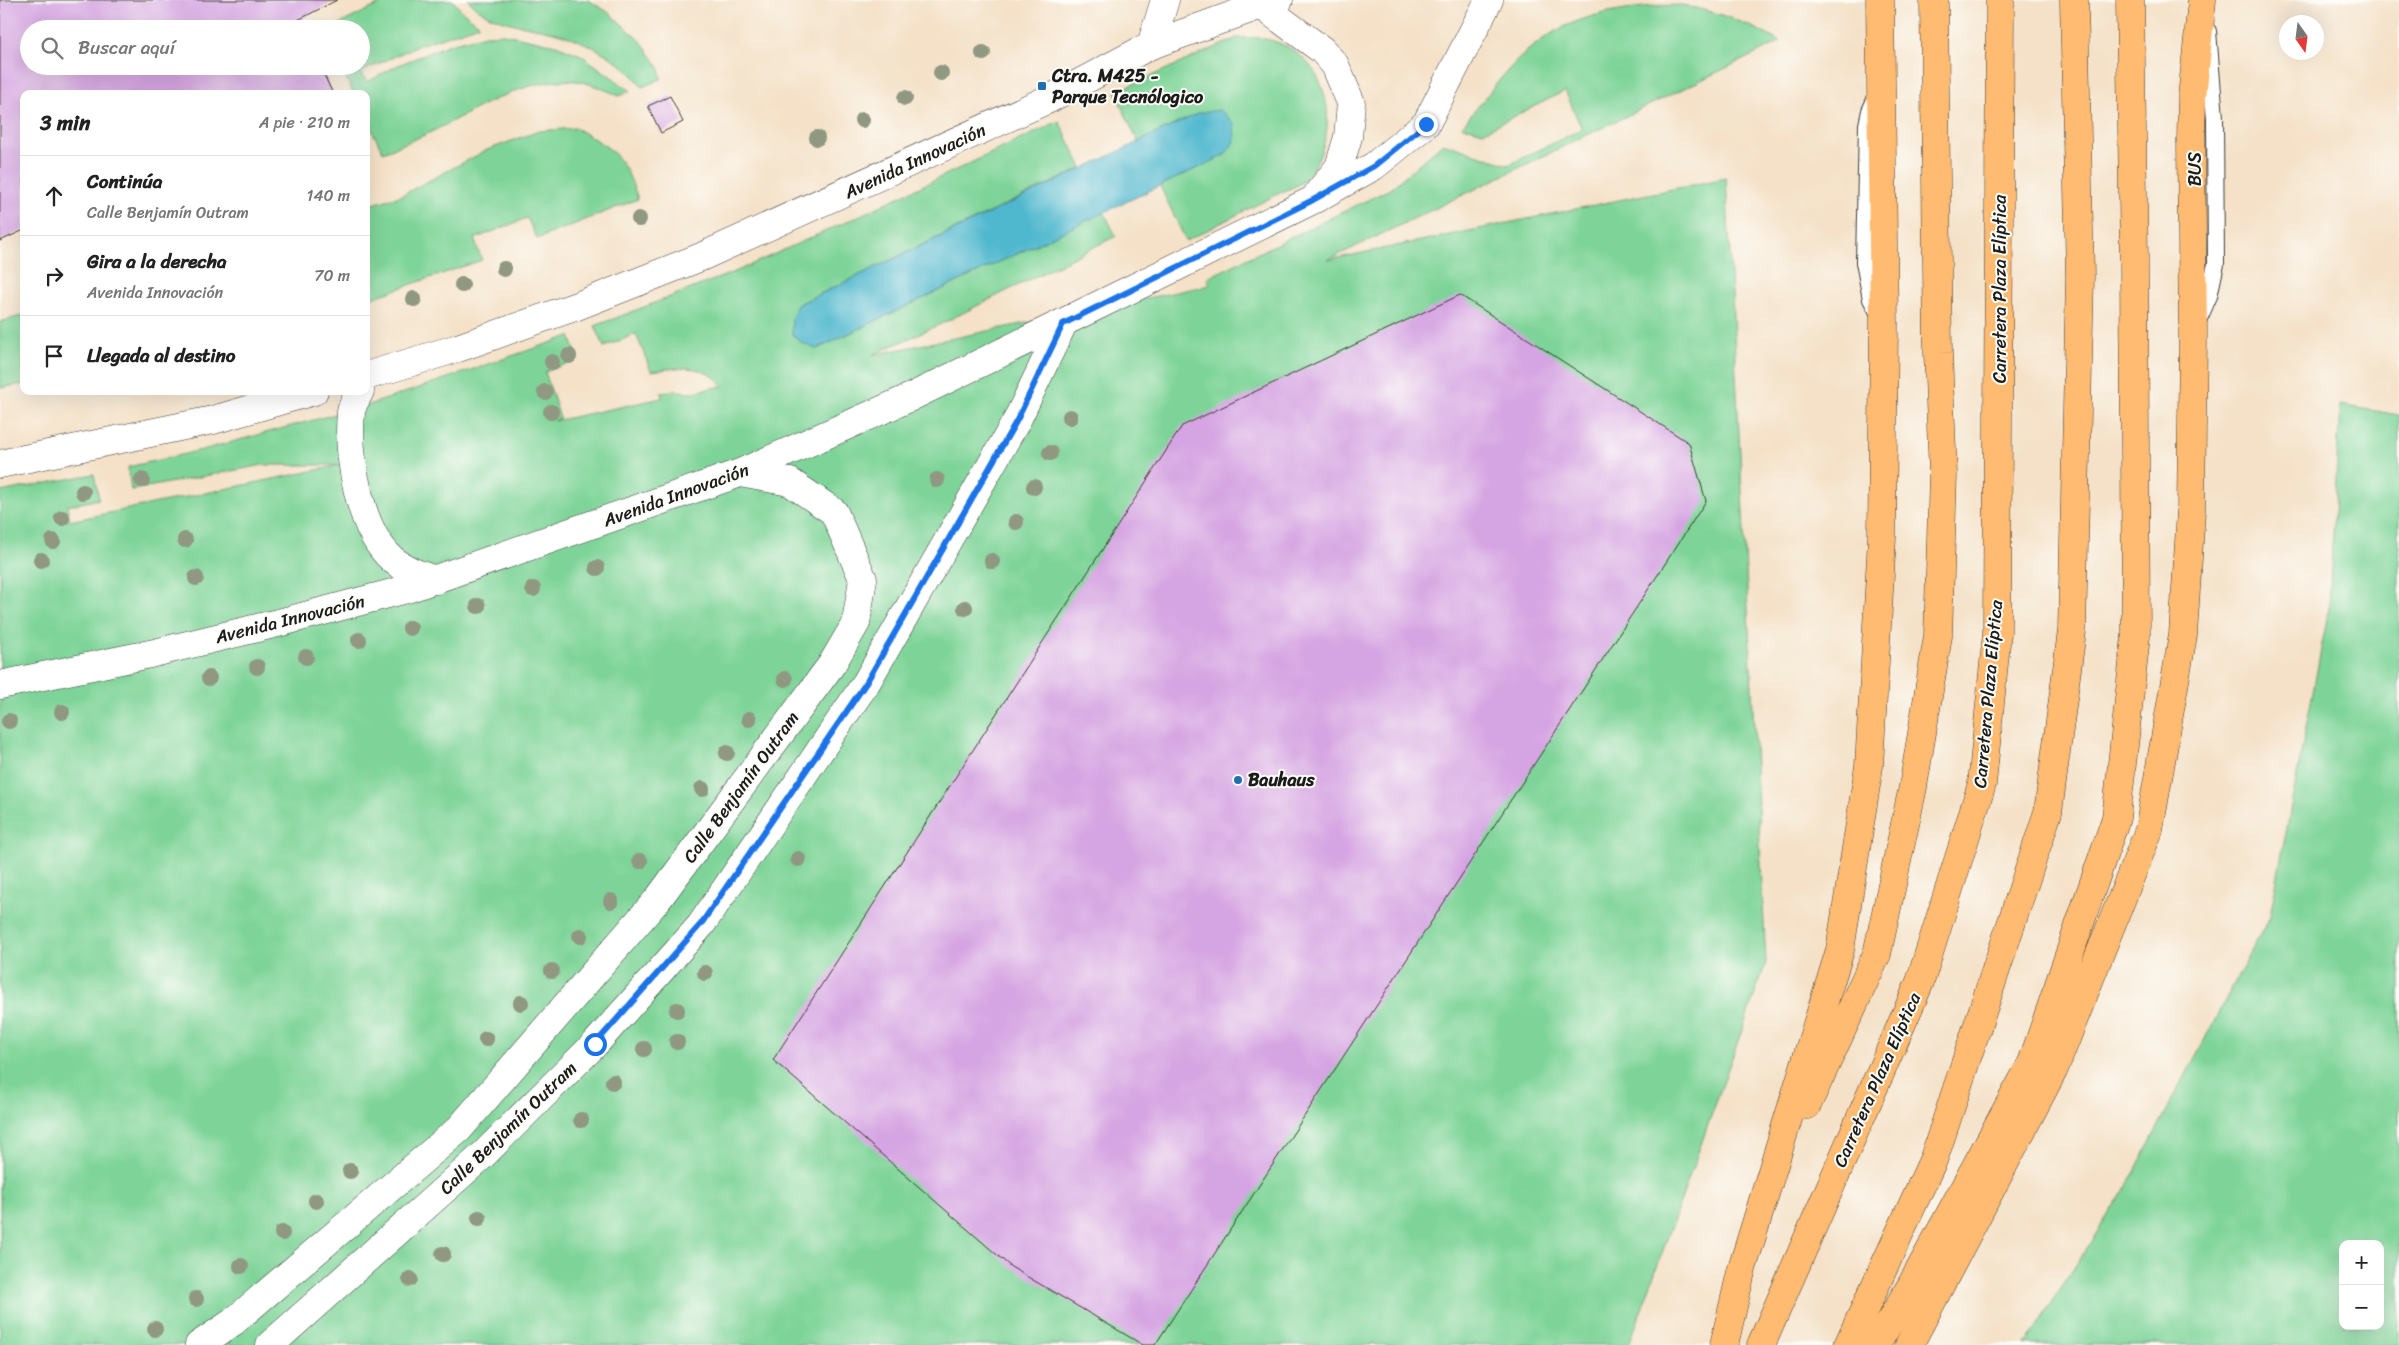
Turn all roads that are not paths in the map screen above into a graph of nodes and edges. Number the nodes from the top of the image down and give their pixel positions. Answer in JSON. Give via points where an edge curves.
{"nodes":[{"id":1,"x":1165,"y":0,"type":"edge"},
{"id":2,"x":1490,"y":0,"type":"edge"},
{"id":3,"x":1880,"y":0,"type":"edge"},
{"id":4,"x":1934,"y":0,"type":"edge"},
{"id":5,"x":2000,"y":0,"type":"edge"},
{"id":6,"x":2074,"y":0,"type":"edge"},
{"id":7,"x":2130,"y":0,"type":"edge"},
{"id":8,"x":2204,"y":0,"type":"edge"},
{"id":9,"x":1266,"y":2,"type":"edge"},
{"id":10,"x":1151,"y":45,"type":"junction"},
{"id":11,"x":1313,"y":200,"type":"junction"},
{"id":12,"x":1063,"y":324,"type":"junction"},
{"id":13,"x":370,"y":379,"type":"edge"},
{"id":14,"x":300,"y":395,"type":"edge"},
{"id":15,"x":358,"y":395,"type":"edge"},
{"id":16,"x":0,"y":464,"type":"edge"},
{"id":17,"x":740,"y":473,"type":"junction"},
{"id":18,"x":436,"y":580,"type":"junction"},
{"id":19,"x":0,"y":685,"type":"edge"},
{"id":20,"x":1762,"y":1202,"type":"junction"},
{"id":21,"x":199,"y":1345,"type":"edge"},
{"id":22,"x":270,"y":1345,"type":"edge"},
{"id":23,"x":1724,"y":1345,"type":"edge"},
{"id":24,"x":1761,"y":1345,"type":"edge"},
{"id":25,"x":1848,"y":1345,"type":"edge"},
{"id":26,"x":1876,"y":1345,"type":"edge"},
{"id":27,"x":1909,"y":1345,"type":"edge"}],
"edges":[{"from":1,"to":10,"type":"street"},
{"from":2,"to":11,"type":"street","name":"Avenida Innovación","via":[[1426,124],[1374,166]]},
{"from":3,"to":20,"type":"main road","via":[[1884,322],[1882,538],[1869,766],[1840,950]]},
{"from":4,"to":20,"type":"main road","via":[[1938,353],[1943,474],[1938,636],[1913,787],[1877,954]]},
{"from":5,"to":24,"type":"main road","name":"Carretera Plaza Elíptica","via":[[1997,633],[1982,784],[1920,982]]},
{"from":6,"to":25,"type":"main road","via":[[2080,277],[2072,631],[2048,812],[1934,1158]]},
{"from":7,"to":26,"type":"main road","via":[[2136,636],[2116,818],[2032,1062]]},
{"from":8,"to":27,"type":"main road","via":[[2192,97],[2191,511],[2183,635],[2149,830],[2054,1069]]},
{"from":9,"to":10,"type":"street","name":"Avenida Innovación"},
{"from":9,"to":11,"type":"street","name":"Avenida Innovación","via":[[1335,65],[1351,103],[1348,137],[1339,167]]},
{"from":10,"to":13,"type":"street","name":"Avenida Innovación","via":[[1051,98],[701,257],[577,306]]},
{"from":11,"to":12,"type":"street","name":"Avenida Innovación"},
{"from":12,"to":17,"type":"street","name":"Avenida Innovación","via":[[909,398]]},
{"from":12,"to":22,"type":"street","name":"Calle Benjamín Outram","via":[[1017,420],[866,683],[701,924],[595,1044],[483,1155]]},
{"from":14,"to":16,"type":"street","via":[[213,420]]},
{"from":15,"to":18,"type":"street","via":[[351,410],[353,468],[371,529],[390,557],[404,569]]},
{"from":17,"to":18,"type":"street","name":"Avenida Innovación"},
{"from":17,"to":21,"type":"street","name":"Calle Benjamín Outram","via":[[790,482],[834,512],[863,579],[856,623],[832,664],[658,899],[459,1129],[233,1322]]},
{"from":18,"to":19,"type":"street","name":"Avenida Innovación","via":[[150,654]]},
{"from":20,"to":23,"type":"main road"}]}
